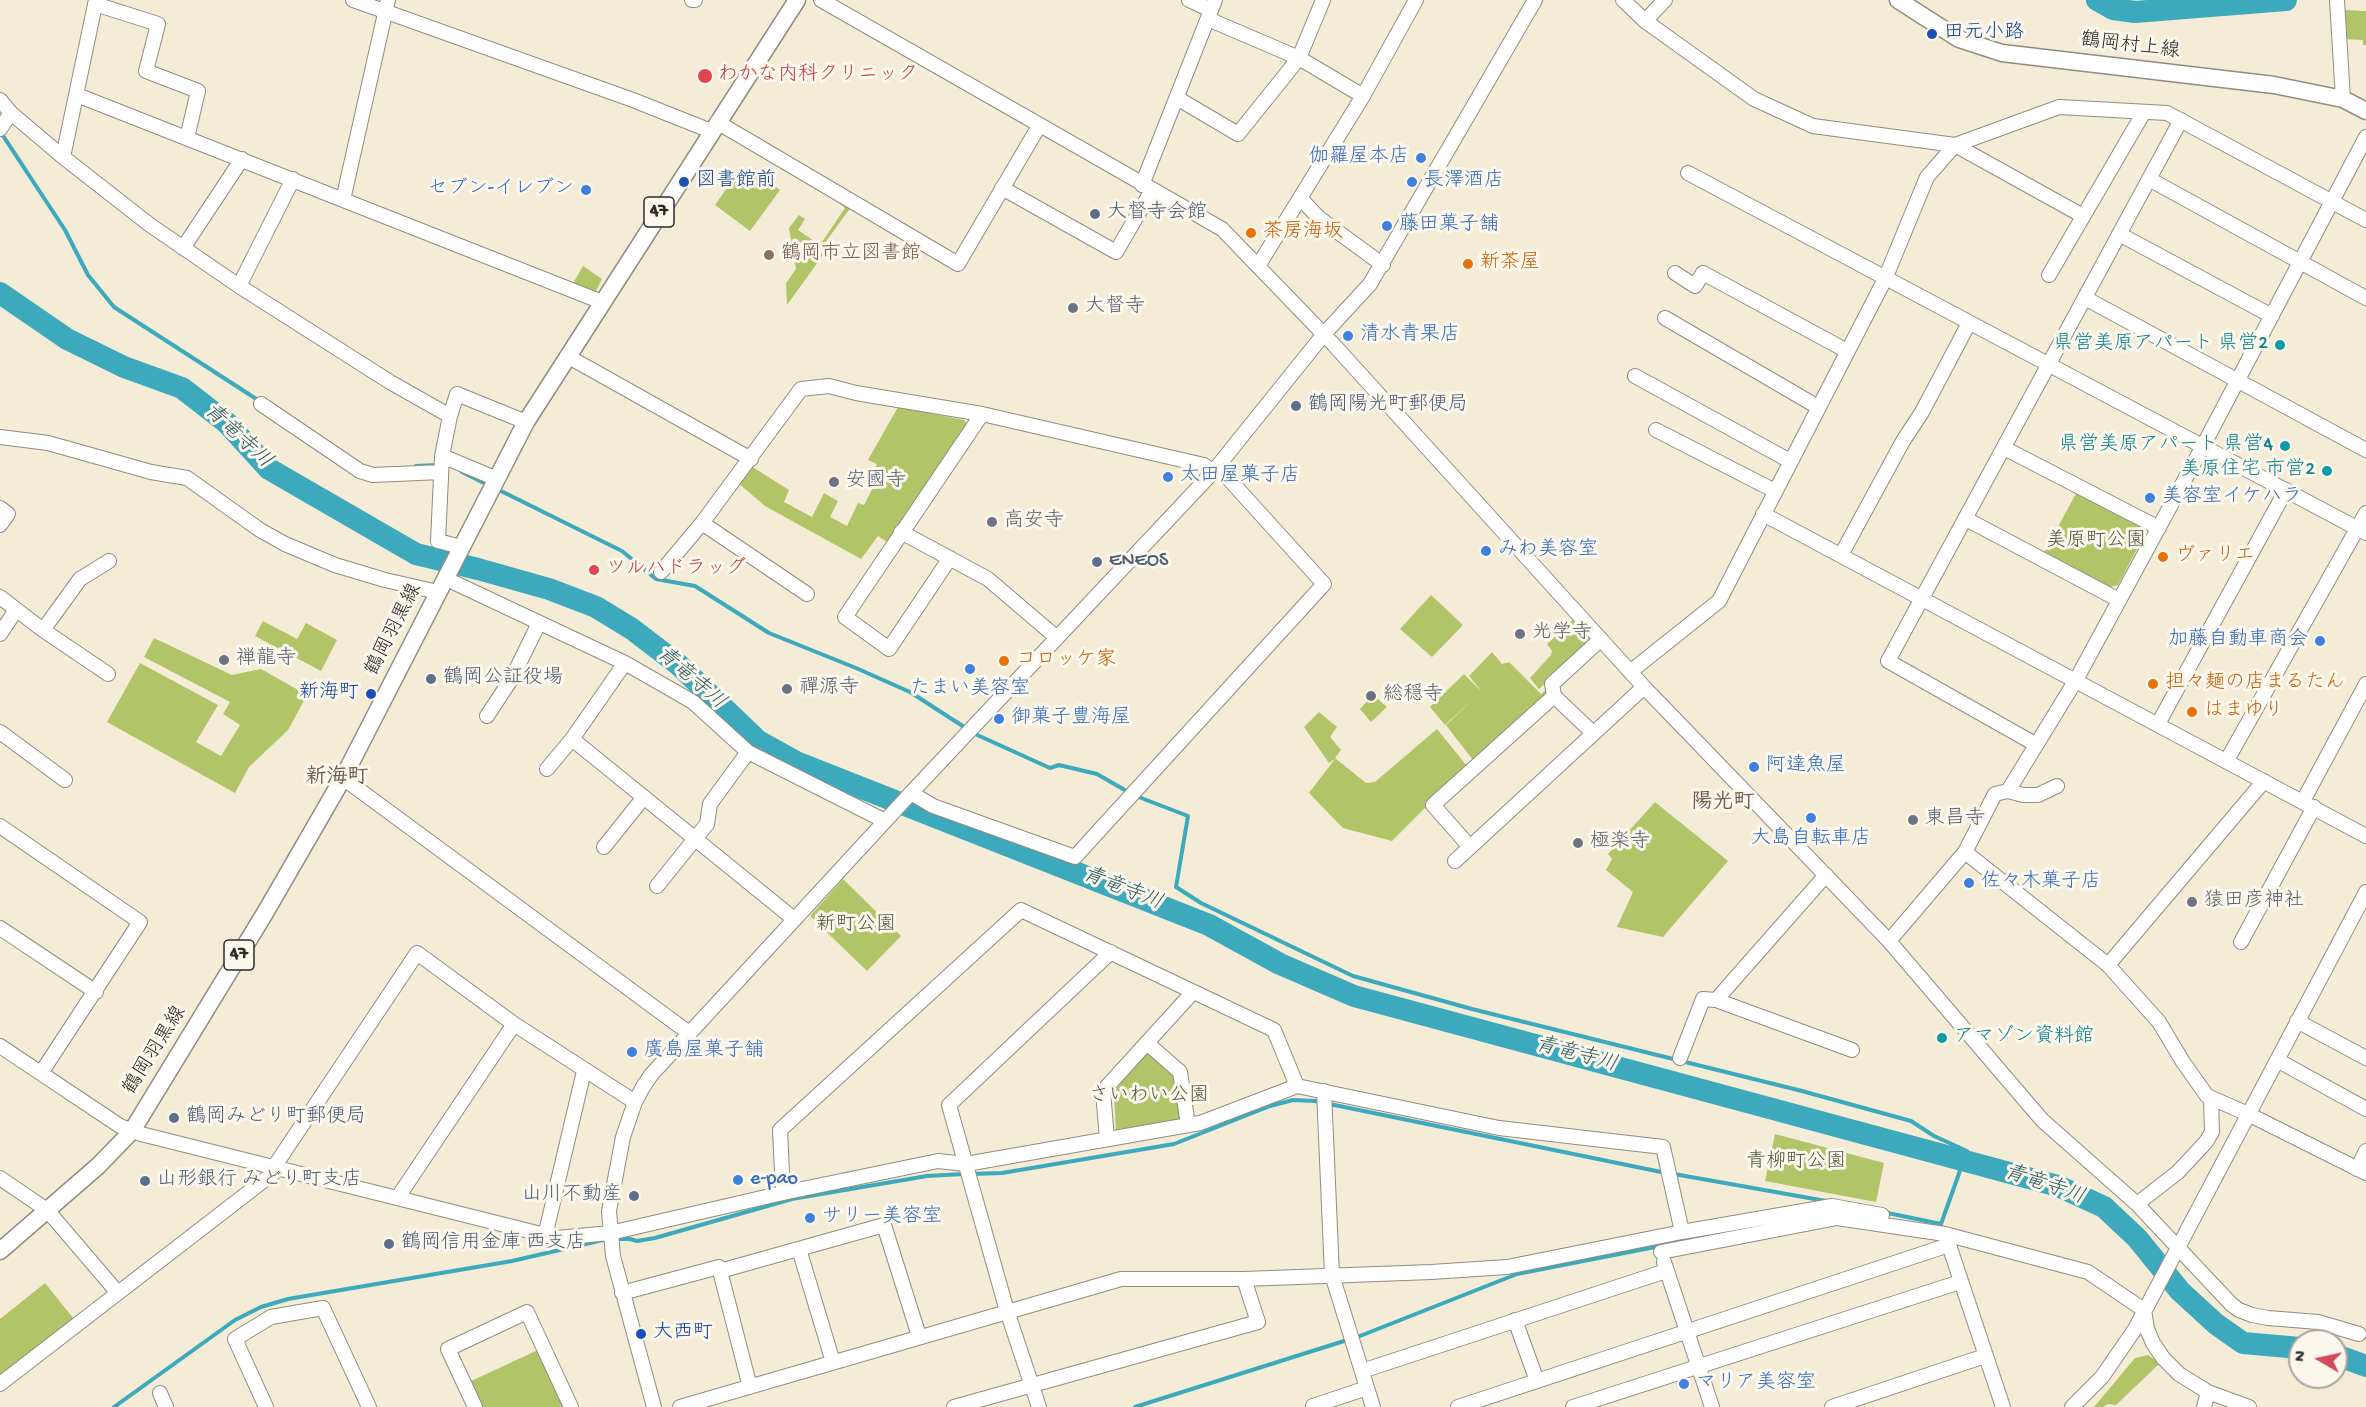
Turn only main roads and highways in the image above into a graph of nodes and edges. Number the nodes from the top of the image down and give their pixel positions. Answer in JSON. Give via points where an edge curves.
{"nodes":[{"id":1,"x":797,"y":0,"type":"edge"},
{"id":2,"x":1898,"y":0,"type":"edge"},
{"id":3,"x":2366,"y":111,"type":"edge"},
{"id":4,"x":0,"y":1251,"type":"edge"}],
"edges":[{"from":1,"to":4,"type":"main road","name":"鶴岡羽黒線","number":"47","via":[[526,422],[343,778],[132,1131],[98,1166]]},
{"from":2,"to":3,"type":"main road","name":"鶴岡村上線","via":[[1959,39],[2002,53],[2274,85],[2343,99]]}]}
